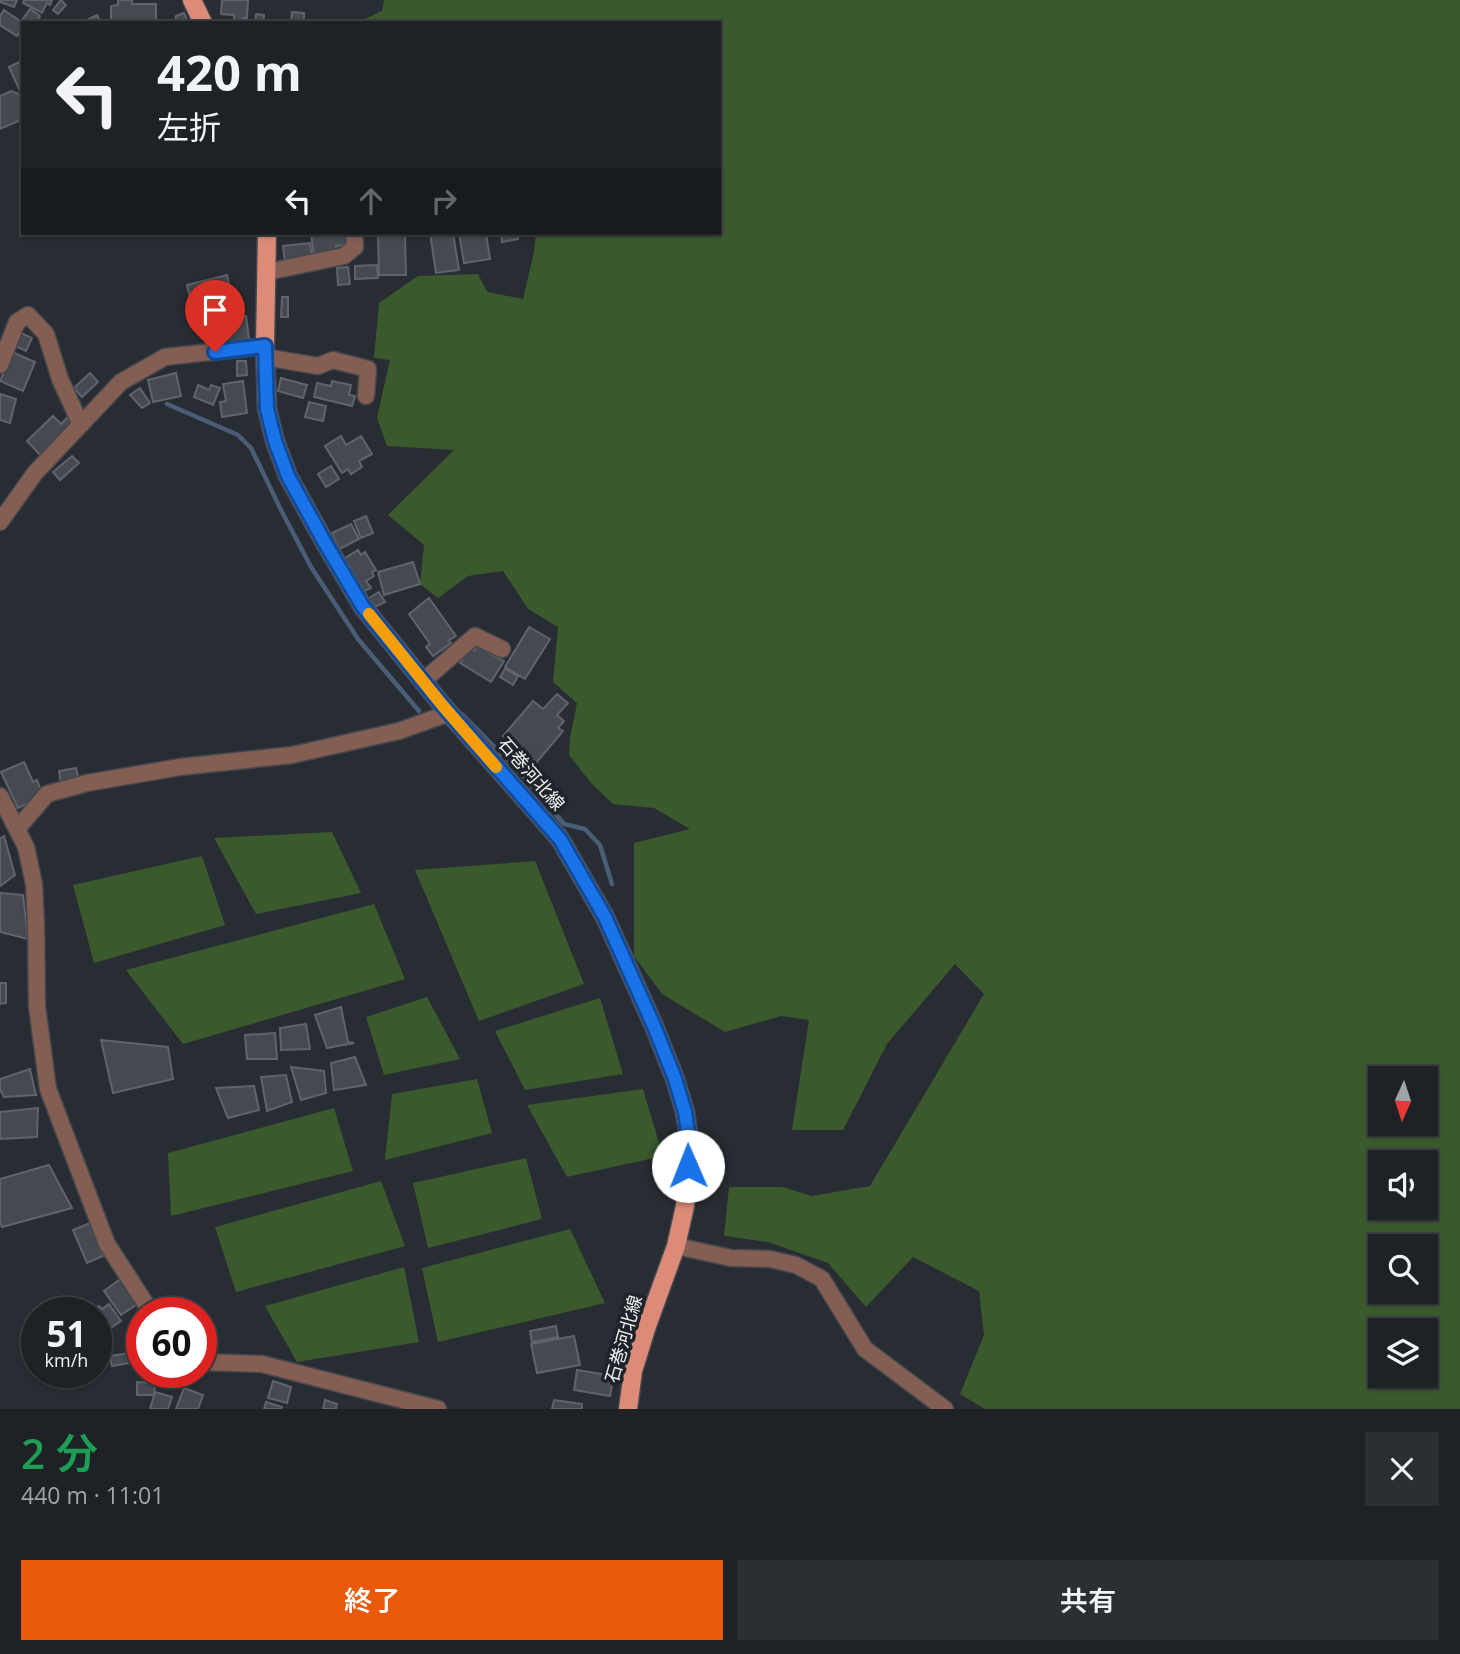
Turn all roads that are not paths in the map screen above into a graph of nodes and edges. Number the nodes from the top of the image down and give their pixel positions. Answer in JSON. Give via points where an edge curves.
{"nodes":[{"id":1,"x":192,"y":0,"type":"edge"},
{"id":2,"x":202,"y":21,"type":"edge"},
{"id":3,"x":267,"y":235,"type":"edge"},
{"id":4,"x":354,"y":235,"type":"edge"},
{"id":5,"x":267,"y":272,"type":"junction"},
{"id":6,"x":265,"y":352,"type":"junction"},
{"id":7,"x":0,"y":365,"type":"edge"},
{"id":8,"x":366,"y":396,"type":"dead end"},
{"id":9,"x":81,"y":425,"type":"junction"},
{"id":10,"x":0,"y":522,"type":"edge"},
{"id":11,"x":502,"y":649,"type":"dead end"},
{"id":12,"x":423,"y":681,"type":"junction"},
{"id":13,"x":449,"y":713,"type":"junction"},
{"id":14,"x":0,"y":796,"type":"edge"},
{"id":15,"x":17,"y":829,"type":"junction"},
{"id":16,"x":676,"y":1246,"type":"junction"},
{"id":17,"x":141,"y":1297,"type":"edge"},
{"id":18,"x":217,"y":1363,"type":"edge"},
{"id":19,"x":438,"y":1409,"type":"edge"},
{"id":20,"x":628,"y":1409,"type":"edge"},
{"id":21,"x":945,"y":1409,"type":"edge"}],
"edges":[{"from":1,"to":2,"type":"main road"},
{"from":3,"to":5,"type":"main road","name":"石巻河北線"},
{"from":4,"to":5,"type":"street","via":[[355,247],[344,256]]},
{"from":5,"to":6,"type":"main road","name":"石巻河北線"},
{"from":6,"to":8,"type":"street","via":[[318,366],[332,360],[368,369]]},
{"from":6,"to":9,"type":"street","via":[[165,357],[121,382]]},
{"from":6,"to":12,"type":"main road","name":"石巻河北線","via":[[267,409],[288,476],[363,607]]},
{"from":7,"to":9,"type":"street","via":[[17,323],[28,315],[46,334]]},
{"from":9,"to":10,"type":"street","via":[[35,473]]},
{"from":11,"to":12,"type":"street","via":[[475,636]]},
{"from":12,"to":13,"type":"main road","name":"石巻河北線"},
{"from":13,"to":15,"type":"street","via":[[399,731],[292,755],[180,767],[47,793]]},
{"from":13,"to":16,"type":"main road","name":"石巻河北線","via":[[560,839],[605,917],[654,1026],[685,1112],[690,1146]]},
{"from":14,"to":15,"type":"street"},
{"from":15,"to":17,"type":"street","via":[[34,884],[37,1006],[48,1089],[107,1244]]},
{"from":16,"to":20,"type":"main road","name":"石巻河北線","via":[[633,1371]]},
{"from":16,"to":21,"type":"street","via":[[731,1258],[770,1259],[796,1265],[822,1279],[865,1349]]},
{"from":18,"to":19,"type":"street","via":[[262,1364]]}]}
